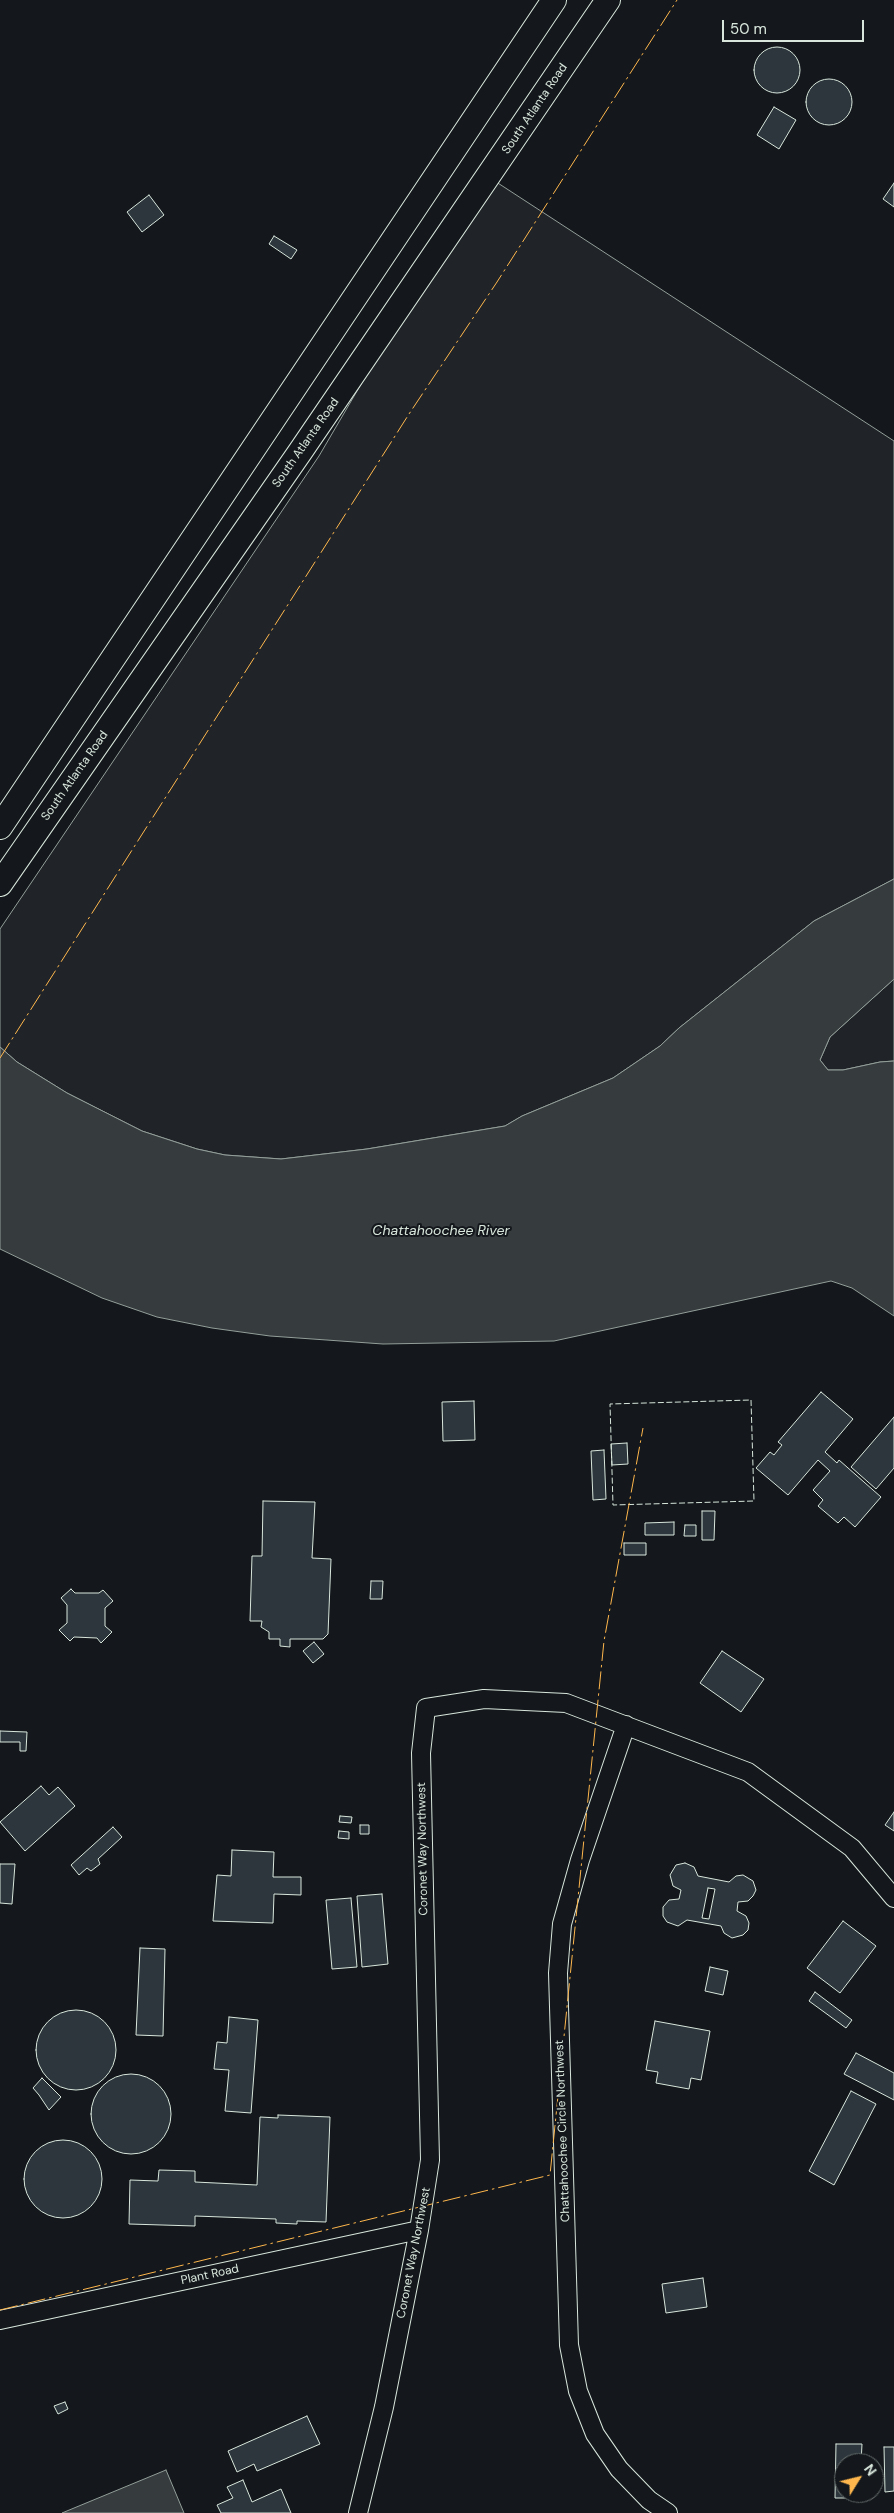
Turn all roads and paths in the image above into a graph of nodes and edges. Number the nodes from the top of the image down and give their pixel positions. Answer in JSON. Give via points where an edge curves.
{"nodes":[{"id":1,"x":554,"y":0,"type":"edge"},
{"id":2,"x":608,"y":0,"type":"edge"},
{"id":3,"x":0,"y":827,"type":"edge"},
{"id":4,"x":0,"y":884,"type":"edge"},
{"id":5,"x":626,"y":1725,"type":"junction"},
{"id":6,"x":894,"y":1898,"type":"edge"},
{"id":7,"x":419,"y":2230,"type":"junction"},
{"id":8,"x":0,"y":2320,"type":"edge"},
{"id":9,"x":358,"y":2513,"type":"edge"},
{"id":10,"x":668,"y":2513,"type":"edge"}],
"edges":[{"from":1,"to":3,"type":"main road"},
{"from":2,"to":4,"type":"main road","name":"South Atlanta Road"},
{"from":5,"to":6,"type":"street","name":"Coronet Way Northwest","via":[[748,1772],[852,1848]]},
{"from":5,"to":7,"type":"street","name":"Coronet Way Northwest","via":[[566,1704],[484,1699],[426,1708],[421,1753],[430,2160]]},
{"from":5,"to":10,"type":"street","name":"Chattahoochee Circle Northwest","via":[[562,1924],[558,1973],[569,2345],[578,2390],[595,2434],[619,2469],[649,2500]]},
{"from":7,"to":8,"type":"street","name":"Plant Road"},
{"from":7,"to":9,"type":"street","name":"Coronet Way Northwest","via":[[384,2407]]}]}
